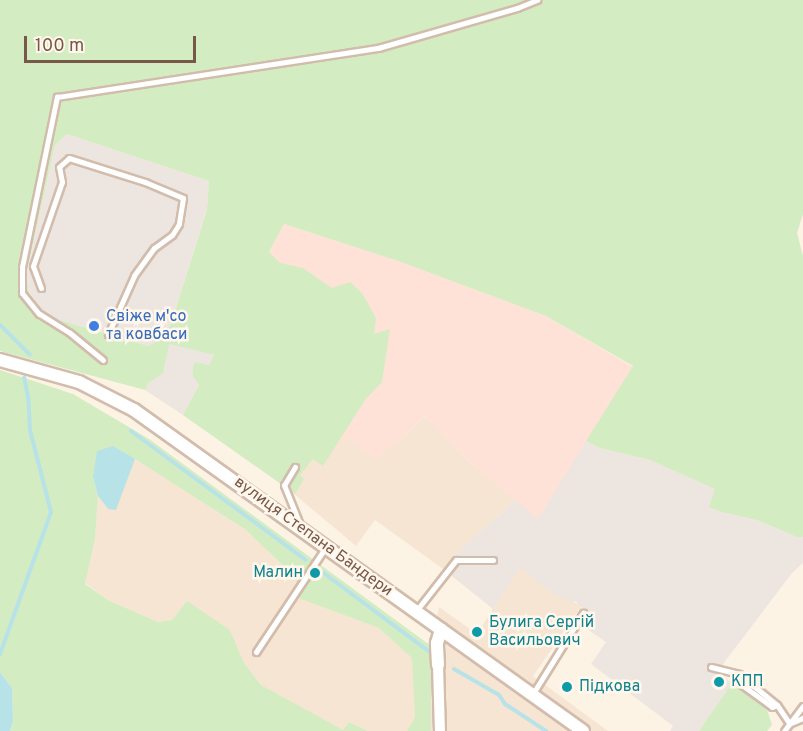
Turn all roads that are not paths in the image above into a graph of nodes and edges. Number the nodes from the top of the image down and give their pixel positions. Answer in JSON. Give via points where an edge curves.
{"nodes":[{"id":1,"x":537,"y":0,"type":"edge"},
{"id":2,"x":41,"y":288,"type":"dead end"},
{"id":3,"x":108,"y":334,"type":"dead end"},
{"id":4,"x":0,"y":360,"type":"edge"},
{"id":5,"x":103,"y":360,"type":"dead end"},
{"id":6,"x":295,"y":467,"type":"dead end"},
{"id":7,"x":302,"y":528,"type":"junction"},
{"id":8,"x":326,"y":547,"type":"junction"},
{"id":9,"x":493,"y":560,"type":"dead end"},
{"id":10,"x":416,"y":611,"type":"junction"},
{"id":11,"x":583,"y":613,"type":"dead end"},
{"id":12,"x":441,"y":630,"type":"junction"},
{"id":13,"x":256,"y":652,"type":"dead end"},
{"id":14,"x":438,"y":665,"type":"joint"},
{"id":15,"x":711,"y":667,"type":"dead end"},
{"id":16,"x":740,"y":674,"type":"junction"},
{"id":17,"x":532,"y":695,"type":"junction"},
{"id":18,"x":777,"y":705,"type":"junction"},
{"id":19,"x":803,"y":706,"type":"edge"},
{"id":20,"x":803,"y":718,"type":"edge"},
{"id":21,"x":789,"y":723,"type":"junction"},
{"id":22,"x":440,"y":731,"type":"edge"},
{"id":23,"x":583,"y":731,"type":"edge"},
{"id":24,"x":784,"y":731,"type":"edge"}],
"edges":[{"from":1,"to":5,"type":"lane","via":[[378,48],[57,97],[22,267],[22,294],[39,314]]},
{"from":2,"to":3,"type":"lane","via":[[33,266],[62,182],[59,167],[69,158],[183,198],[179,224],[172,235],[154,248],[134,276]]},
{"from":4,"to":7,"type":"street","name":"вулиця Степана Бандери","via":[[88,386],[120,402]]},
{"from":6,"to":7,"type":"lane","via":[[284,485]]},
{"from":7,"to":8,"type":"street","name":"вулиця Степана Бандери"},
{"from":8,"to":10,"type":"street","name":"вулиця Степана Бандери"},
{"from":8,"to":13,"type":"lane"},
{"from":9,"to":10,"type":"lane","via":[[456,560]]},
{"from":10,"to":12,"type":"street","name":"вулиця Степана Бандери"},
{"from":11,"to":17,"type":"lane"},
{"from":12,"to":14,"type":"street"},
{"from":12,"to":17,"type":"street","name":"вулиця Степана Бандери"},
{"from":14,"to":22,"type":"street"},
{"from":15,"to":16,"type":"lane"},
{"from":16,"to":18,"type":"lane"},
{"from":16,"to":18,"type":"lane","via":[[742,685],[768,705]]},
{"from":17,"to":23,"type":"street","name":"вулиця Степана Бандери"},
{"from":18,"to":21,"type":"lane"},
{"from":19,"to":21,"type":"lane"},
{"from":20,"to":21,"type":"lane"},
{"from":21,"to":24,"type":"lane"}]}
